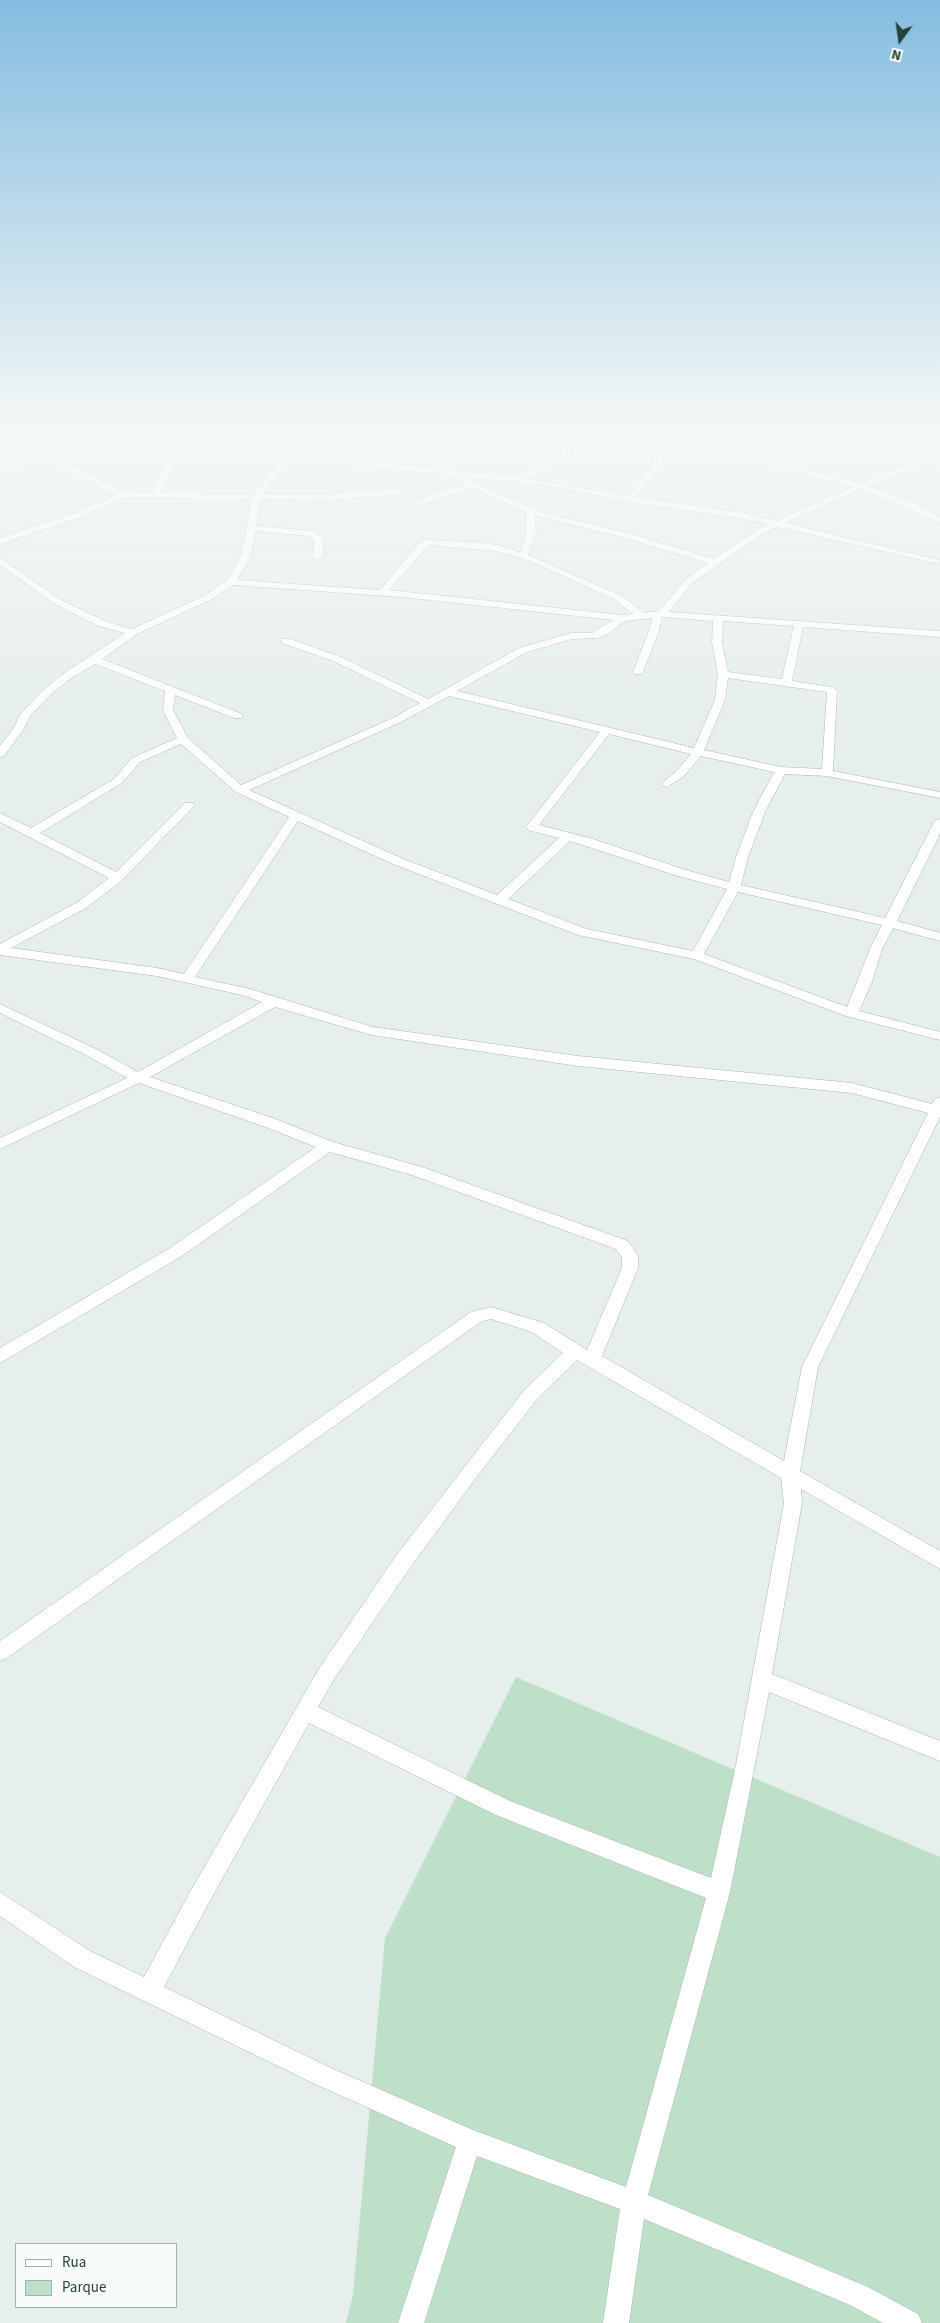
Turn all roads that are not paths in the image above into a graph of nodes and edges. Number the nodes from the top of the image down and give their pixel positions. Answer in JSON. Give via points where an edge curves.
{"nodes":[{"id":1,"x":29,"y":531,"type":"edge"},
{"id":2,"x":251,"y":531,"type":"edge"},
{"id":3,"x":293,"y":531,"type":"edge"},
{"id":4,"x":531,"y":531,"type":"edge"},
{"id":5,"x":611,"y":531,"type":"edge"},
{"id":6,"x":761,"y":531,"type":"edge"},
{"id":7,"x":809,"y":531,"type":"edge"},
{"id":8,"x":0,"y":541,"type":"edge"},
{"id":9,"x":523,"y":556,"type":"junction"},
{"id":10,"x":318,"y":557,"type":"dead end"},
{"id":11,"x":0,"y":561,"type":"edge"},
{"id":12,"x":936,"y":562,"type":"dead end"},
{"id":13,"x":717,"y":563,"type":"junction"},
{"id":14,"x":231,"y":582,"type":"junction"},
{"id":15,"x":383,"y":592,"type":"junction"},
{"id":16,"x":659,"y":614,"type":"junction"},
{"id":17,"x":642,"y":616,"type":"junction"},
{"id":18,"x":622,"y":618,"type":"junction"},
{"id":19,"x":718,"y":618,"type":"junction"},
{"id":20,"x":799,"y":625,"type":"junction"},
{"id":21,"x":133,"y":632,"type":"junction"},
{"id":22,"x":940,"y":634,"type":"edge"},
{"id":23,"x":286,"y":641,"type":"dead end"},
{"id":24,"x":94,"y":660,"type":"junction"},
{"id":25,"x":638,"y":672,"type":"dead end"},
{"id":26,"x":722,"y":674,"type":"junction"},
{"id":27,"x":786,"y":684,"type":"junction"},
{"id":28,"x":171,"y":689,"type":"junction"},
{"id":29,"x":447,"y":692,"type":"junction"},
{"id":30,"x":428,"y":703,"type":"junction"},
{"id":31,"x":238,"y":716,"type":"dead end"},
{"id":32,"x":607,"y":730,"type":"junction"},
{"id":33,"x":183,"y":739,"type":"junction"},
{"id":34,"x":698,"y":752,"type":"junction"},
{"id":35,"x":0,"y":754,"type":"edge"},
{"id":36,"x":781,"y":770,"type":"junction"},
{"id":37,"x":827,"y":773,"type":"junction"},
{"id":38,"x":667,"y":784,"type":"dead end"},
{"id":39,"x":240,"y":790,"type":"junction"},
{"id":40,"x":940,"y":795,"type":"edge"},
{"id":41,"x":189,"y":805,"type":"dead end"},
{"id":42,"x":296,"y":815,"type":"junction"},
{"id":43,"x":0,"y":817,"type":"edge"},
{"id":44,"x":940,"y":822,"type":"edge"},
{"id":45,"x":32,"y":833,"type":"junction"},
{"id":46,"x":567,"y":836,"type":"junction"},
{"id":47,"x":117,"y":878,"type":"junction"},
{"id":48,"x":734,"y":888,"type":"junction"},
{"id":49,"x":499,"y":900,"type":"junction"},
{"id":50,"x":888,"y":922,"type":"junction"},
{"id":51,"x":940,"y":937,"type":"edge"},
{"id":52,"x":0,"y":951,"type":"edge"},
{"id":53,"x":697,"y":956,"type":"junction"},
{"id":54,"x":187,"y":979,"type":"junction"},
{"id":55,"x":275,"y":1001,"type":"junction"},
{"id":56,"x":0,"y":1008,"type":"edge"},
{"id":57,"x":851,"y":1012,"type":"junction"},
{"id":58,"x":940,"y":1036,"type":"edge"},
{"id":59,"x":138,"y":1078,"type":"junction"},
{"id":60,"x":938,"y":1106,"type":"edge"},
{"id":61,"x":0,"y":1144,"type":"edge"},
{"id":62,"x":328,"y":1146,"type":"junction"},
{"id":63,"x":584,"y":1355,"type":"junction"},
{"id":64,"x":0,"y":1356,"type":"edge"},
{"id":65,"x":790,"y":1475,"type":"junction"},
{"id":66,"x":940,"y":1561,"type":"edge"},
{"id":67,"x":0,"y":1652,"type":"edge"},
{"id":68,"x":763,"y":1680,"type":"junction"},
{"id":69,"x":305,"y":1711,"type":"junction"},
{"id":70,"x":940,"y":1751,"type":"edge"},
{"id":71,"x":720,"y":1892,"type":"junction"},
{"id":72,"x":0,"y":1903,"type":"edge"},
{"id":73,"x":149,"y":1992,"type":"junction"},
{"id":74,"x":470,"y":2141,"type":"junction"},
{"id":75,"x":634,"y":2202,"type":"junction"},
{"id":76,"x":411,"y":2323,"type":"edge"},
{"id":77,"x":616,"y":2323,"type":"edge"},
{"id":78,"x":909,"y":2323,"type":"edge"}],
"edges":[{"from":1,"to":8,"type":"street"},
{"from":2,"to":14,"type":"street","via":[[246,556]]},
{"from":3,"to":10,"type":"street","via":[[312,533],[319,539]]},
{"from":4,"to":9,"type":"street"},
{"from":5,"to":13,"type":"street"},
{"from":6,"to":13,"type":"street"},
{"from":7,"to":12,"type":"street"},
{"from":9,"to":15,"type":"street","via":[[475,544],[427,542],[416,550]]},
{"from":9,"to":17,"type":"street","via":[[617,597]]},
{"from":11,"to":21,"type":"street","via":[[58,602],[103,624]]},
{"from":13,"to":16,"type":"street","via":[[689,582]]},
{"from":14,"to":15,"type":"street"},
{"from":14,"to":21,"type":"street","via":[[209,597]]},
{"from":15,"to":18,"type":"street"},
{"from":16,"to":17,"type":"street"},
{"from":16,"to":19,"type":"street"},
{"from":16,"to":25,"type":"street"},
{"from":17,"to":18,"type":"street"},
{"from":18,"to":29,"type":"street","via":[[593,636],[571,636],[523,650]]},
{"from":19,"to":20,"type":"street"},
{"from":19,"to":26,"type":"street","via":[[717,643]]},
{"from":20,"to":22,"type":"street"},
{"from":20,"to":27,"type":"street"},
{"from":21,"to":24,"type":"street"},
{"from":23,"to":30,"type":"street","via":[[337,659]]},
{"from":24,"to":28,"type":"street"},
{"from":24,"to":35,"type":"street","via":[[46,693],[25,716]]},
{"from":26,"to":27,"type":"street"},
{"from":26,"to":34,"type":"street","via":[[720,700]]},
{"from":27,"to":37,"type":"street","via":[[832,690]]},
{"from":28,"to":31,"type":"street"},
{"from":28,"to":33,"type":"street","via":[[168,710]]},
{"from":29,"to":30,"type":"street"},
{"from":29,"to":32,"type":"street"},
{"from":30,"to":39,"type":"street"},
{"from":32,"to":34,"type":"street"},
{"from":32,"to":46,"type":"street","via":[[532,826]]},
{"from":33,"to":39,"type":"street"},
{"from":33,"to":45,"type":"street","via":[[136,760],[118,781]]},
{"from":34,"to":36,"type":"street"},
{"from":34,"to":38,"type":"street"},
{"from":36,"to":37,"type":"street"},
{"from":36,"to":48,"type":"street","via":[[759,812]]},
{"from":37,"to":40,"type":"street"},
{"from":39,"to":42,"type":"street"},
{"from":41,"to":47,"type":"street"},
{"from":42,"to":49,"type":"street","via":[[397,861]]},
{"from":42,"to":54,"type":"street"},
{"from":43,"to":45,"type":"street"},
{"from":44,"to":50,"type":"street"},
{"from":45,"to":47,"type":"street"},
{"from":46,"to":48,"type":"street"},
{"from":46,"to":49,"type":"street"},
{"from":47,"to":52,"type":"street","via":[[82,905]]},
{"from":48,"to":50,"type":"street"},
{"from":48,"to":53,"type":"street"},
{"from":49,"to":53,"type":"street","via":[[583,932]]},
{"from":50,"to":51,"type":"street"},
{"from":50,"to":57,"type":"street"},
{"from":52,"to":54,"type":"street"},
{"from":53,"to":57,"type":"street"},
{"from":54,"to":55,"type":"street"},
{"from":55,"to":59,"type":"street"},
{"from":55,"to":60,"type":"street","via":[[372,1031],[578,1061],[852,1088]]},
{"from":56,"to":59,"type":"street"},
{"from":57,"to":58,"type":"street"},
{"from":59,"to":61,"type":"street"},
{"from":59,"to":62,"type":"street"},
{"from":60,"to":65,"type":"street","via":[[810,1367]]},
{"from":62,"to":63,"type":"street","via":[[417,1171],[622,1246],[630,1256],[630,1268]]},
{"from":62,"to":64,"type":"street","via":[[176,1252]]},
{"from":63,"to":65,"type":"street"},
{"from":63,"to":67,"type":"street","via":[[538,1327],[491,1313],[477,1316]]},
{"from":63,"to":69,"type":"street","via":[[532,1393],[410,1551]]},
{"from":65,"to":66,"type":"street"},
{"from":65,"to":68,"type":"street","via":[[793,1503]]},
{"from":68,"to":70,"type":"street"},
{"from":68,"to":71,"type":"street"},
{"from":69,"to":71,"type":"street","via":[[503,1808]]},
{"from":69,"to":73,"type":"street"},
{"from":71,"to":75,"type":"street"},
{"from":72,"to":73,"type":"street","via":[[82,1959]]},
{"from":73,"to":74,"type":"street","via":[[323,2076]]},
{"from":74,"to":75,"type":"street"},
{"from":74,"to":76,"type":"street"},
{"from":75,"to":77,"type":"street"},
{"from":75,"to":78,"type":"street","via":[[859,2296]]}]}
